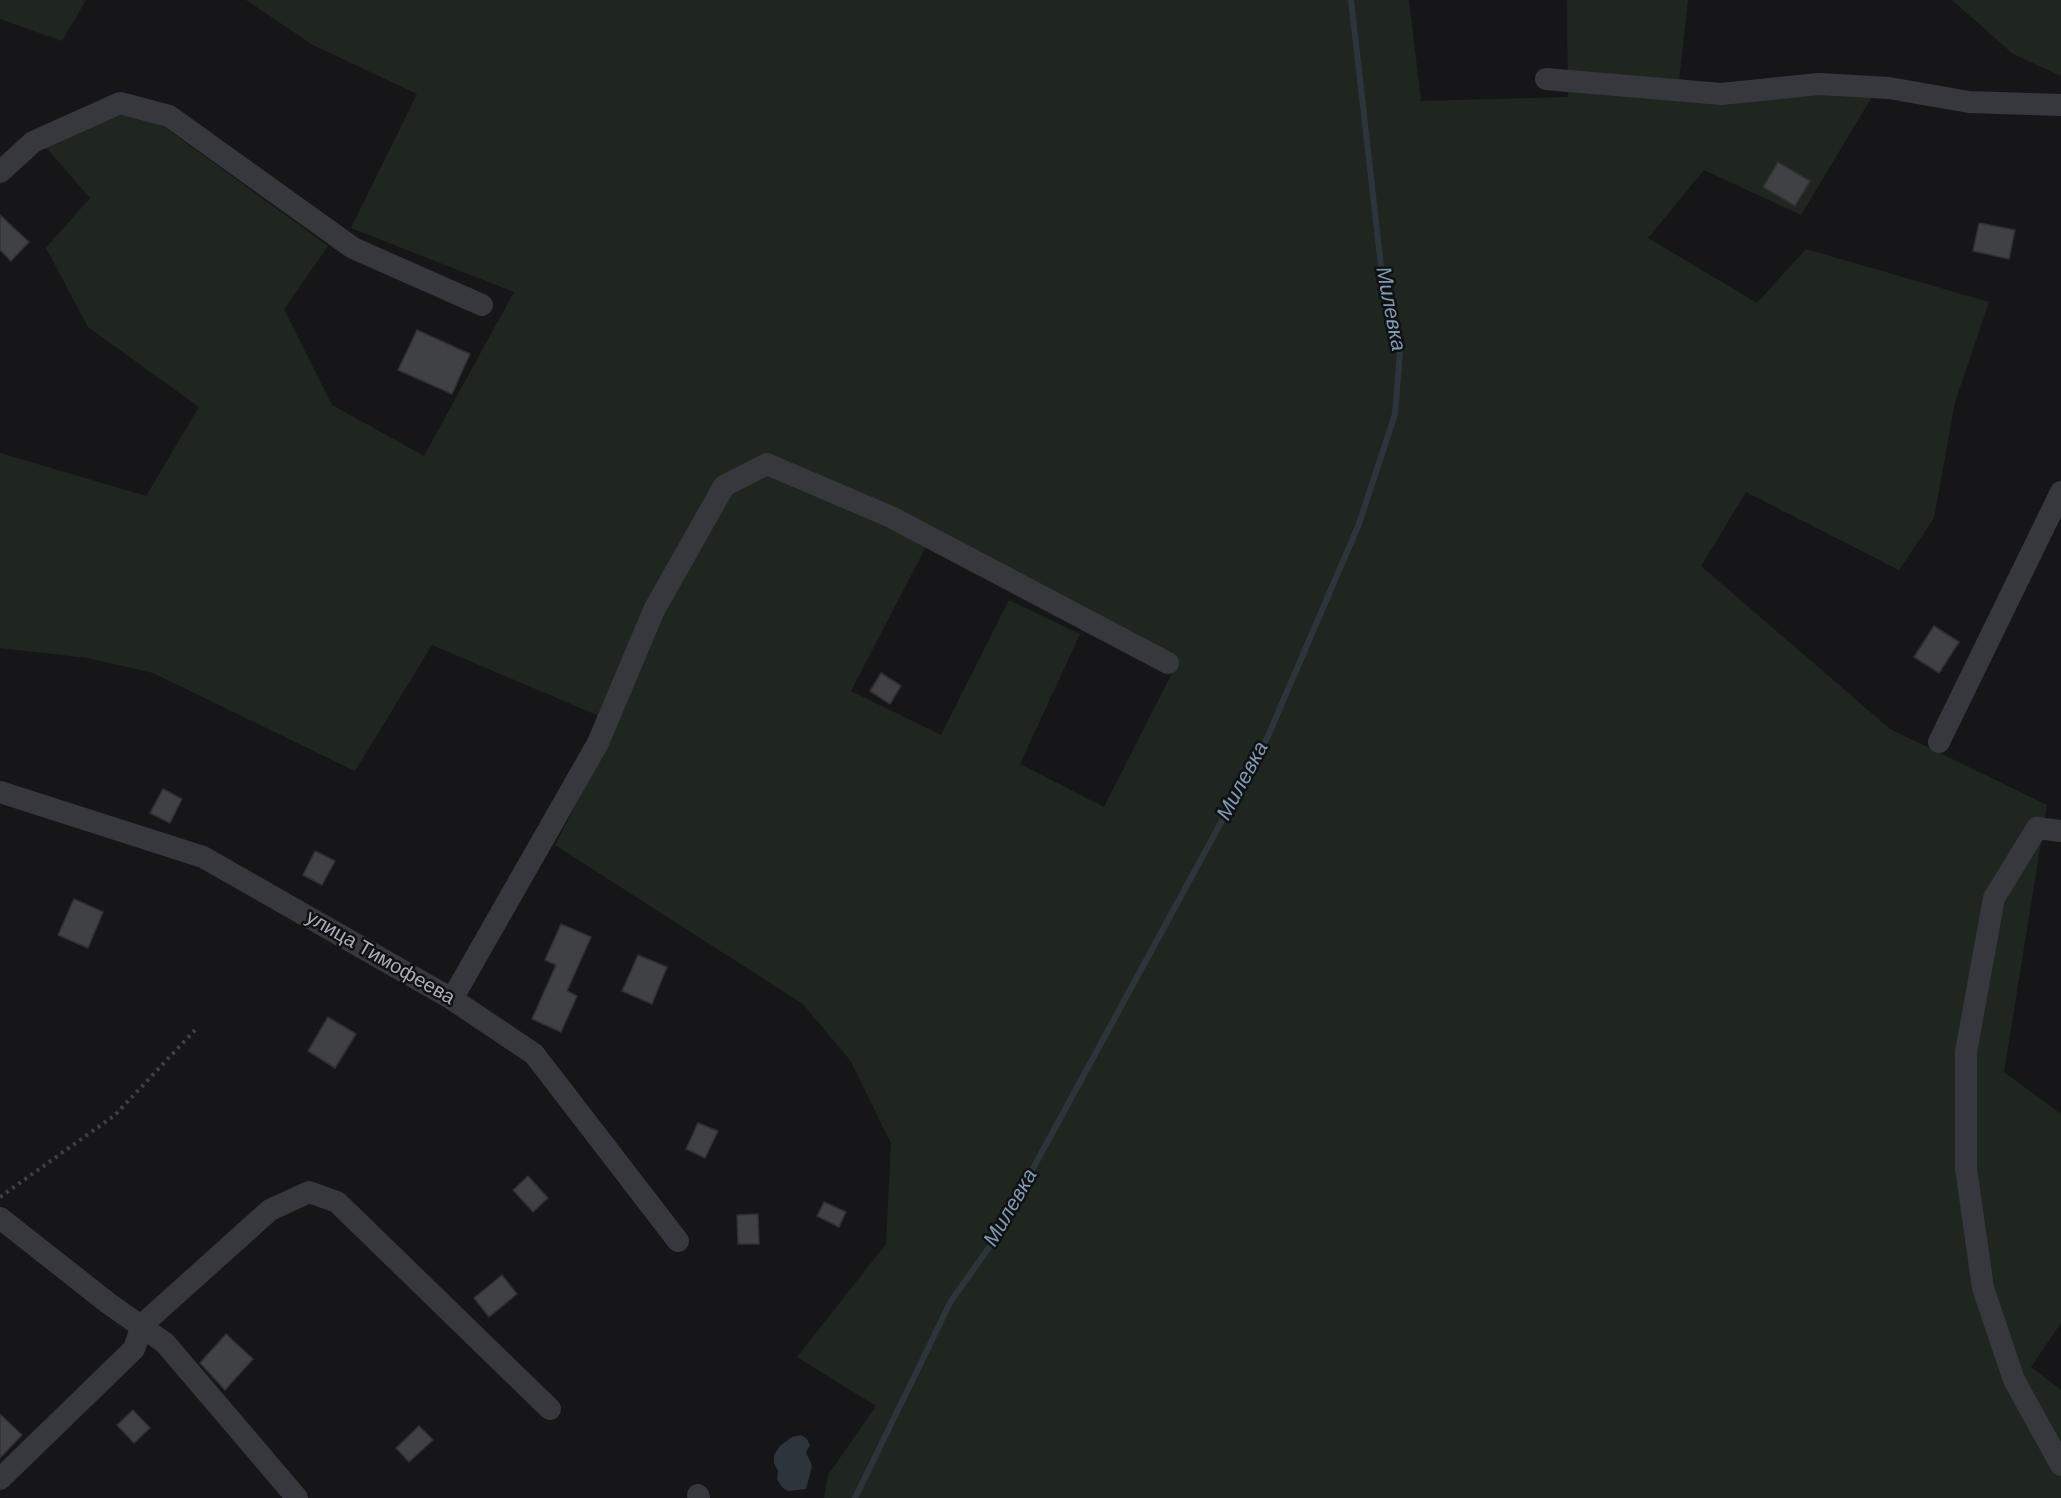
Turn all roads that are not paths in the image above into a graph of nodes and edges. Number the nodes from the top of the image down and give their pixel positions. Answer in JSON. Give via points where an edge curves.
{"nodes":[{"id":1,"x":1546,"y":79,"type":"dead end"},
{"id":2,"x":2061,"y":105,"type":"edge"},
{"id":3,"x":0,"y":172,"type":"edge"},
{"id":4,"x":482,"y":305,"type":"dead end"},
{"id":5,"x":2061,"y":492,"type":"edge"},
{"id":6,"x":1168,"y":663,"type":"dead end"},
{"id":7,"x":1940,"y":742,"type":"dead end"},
{"id":8,"x":0,"y":792,"type":"edge"},
{"id":9,"x":2061,"y":831,"type":"edge"},
{"id":10,"x":452,"y":999,"type":"junction"},
{"id":11,"x":0,"y":1218,"type":"edge"},
{"id":12,"x":678,"y":1241,"type":"dead end"},
{"id":13,"x":142,"y":1325,"type":"junction"},
{"id":14,"x":550,"y":1409,"type":"dead end"},
{"id":15,"x":2061,"y":1466,"type":"edge"},
{"id":16,"x":0,"y":1479,"type":"edge"},
{"id":17,"x":297,"y":1498,"type":"edge"}],
"edges":[{"from":1,"to":2,"type":"street","via":[[1721,94],[1820,84],[1889,88],[1969,102]]},
{"from":3,"to":4,"type":"street","via":[[33,142],[120,103],[169,116],[352,248]]},
{"from":5,"to":7,"type":"street"},
{"from":6,"to":10,"type":"street","via":[[891,517],[767,464],[724,486],[654,610],[598,743]]},
{"from":8,"to":10,"type":"street","name":"улица Тимофеева","via":[[203,857]]},
{"from":9,"to":15,"type":"street","via":[[2037,828],[1994,898],[1966,1052],[1966,1168],[1983,1288],[2014,1380]]},
{"from":10,"to":12,"type":"street","name":"улица Тимофеева","via":[[534,1053]]},
{"from":11,"to":13,"type":"street"},
{"from":13,"to":14,"type":"street","via":[[270,1210],[309,1192],[337,1202]]},
{"from":13,"to":16,"type":"street","via":[[134,1349]]},
{"from":13,"to":17,"type":"street","via":[[165,1343]]}]}
